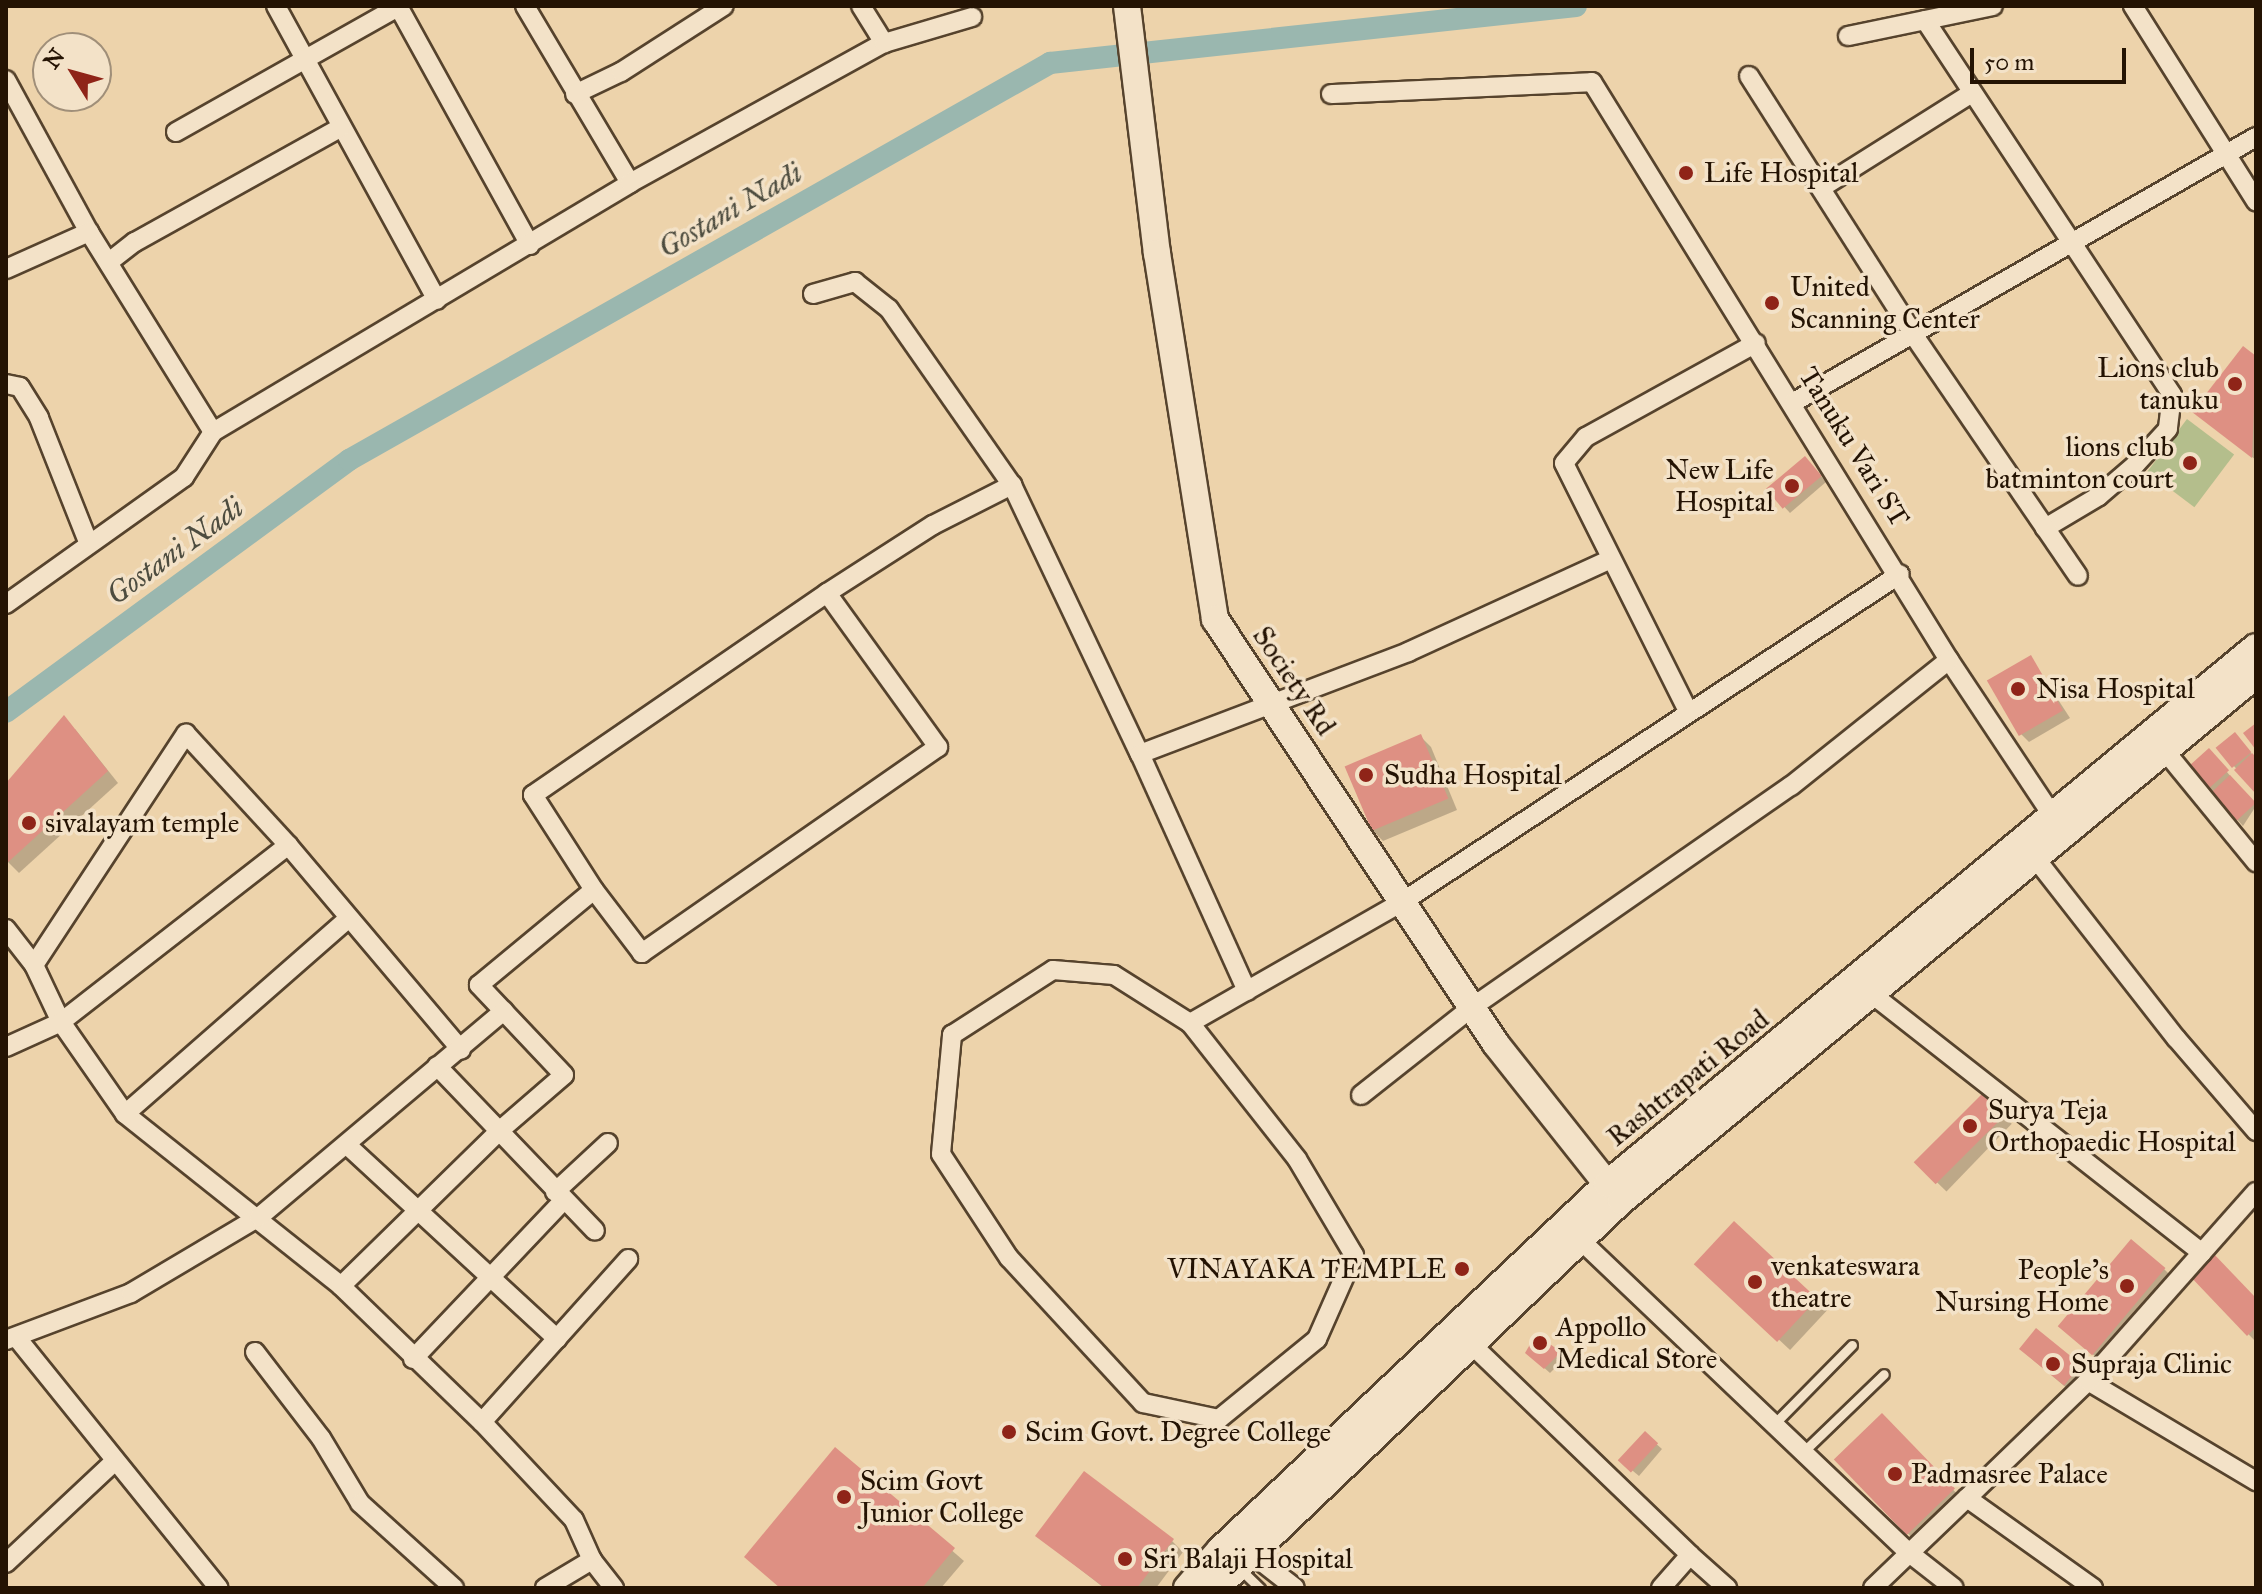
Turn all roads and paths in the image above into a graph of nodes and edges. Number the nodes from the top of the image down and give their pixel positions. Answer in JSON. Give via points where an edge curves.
{"nodes":[{"id":1,"x":276,"y":6,"type":"edge"},
{"id":2,"x":399,"y":6,"type":"edge"},
{"id":3,"x":525,"y":6,"type":"edge"},
{"id":4,"x":724,"y":6,"type":"edge"},
{"id":5,"x":861,"y":6,"type":"edge"},
{"id":6,"x":1127,"y":6,"type":"edge"},
{"id":7,"x":1993,"y":6,"type":"edge"},
{"id":8,"x":2133,"y":6,"type":"edge"},
{"id":9,"x":972,"y":17,"type":"dead end"},
{"id":10,"x":1925,"y":20,"type":"junction"},
{"id":11,"x":1848,"y":36,"type":"dead end"},
{"id":12,"x":884,"y":43,"type":"junction"},
{"id":13,"x":305,"y":57,"type":"junction"},
{"id":14,"x":1749,"y":76,"type":"dead end"},
{"id":15,"x":6,"y":80,"type":"edge"},
{"id":16,"x":1972,"y":93,"type":"junction"},
{"id":17,"x":575,"y":94,"type":"junction"},
{"id":18,"x":1331,"y":94,"type":"dead end"},
{"id":19,"x":340,"y":128,"type":"junction"},
{"id":20,"x":176,"y":132,"type":"dead end"},
{"id":21,"x":2256,"y":137,"type":"edge"},
{"id":22,"x":2223,"y":153,"type":"junction"},
{"id":23,"x":630,"y":183,"type":"junction"},
{"id":24,"x":1821,"y":188,"type":"junction"},
{"id":25,"x":2256,"y":201,"type":"edge"},
{"id":26,"x":89,"y":232,"type":"junction"},
{"id":27,"x":2072,"y":243,"type":"junction"},
{"id":28,"x":530,"y":245,"type":"junction"},
{"id":29,"x":109,"y":262,"type":"junction"},
{"id":30,"x":6,"y":269,"type":"edge"},
{"id":31,"x":813,"y":294,"type":"dead end"},
{"id":32,"x":437,"y":300,"type":"junction"},
{"id":33,"x":1915,"y":337,"type":"junction"},
{"id":34,"x":1756,"y":343,"type":"junction"},
{"id":35,"x":6,"y":384,"type":"edge"},
{"id":36,"x":1794,"y":402,"type":"junction"},
{"id":37,"x":213,"y":432,"type":"junction"},
{"id":38,"x":1012,"y":485,"type":"junction"},
{"id":39,"x":2045,"y":528,"type":"junction"},
{"id":40,"x":88,"y":542,"type":"junction"},
{"id":41,"x":1611,"y":559,"type":"junction"},
{"id":42,"x":1900,"y":574,"type":"junction"},
{"id":43,"x":2078,"y":576,"type":"dead end"},
{"id":44,"x":827,"y":593,"type":"junction"},
{"id":45,"x":6,"y":604,"type":"edge"},
{"id":46,"x":2256,"y":647,"type":"edge"},
{"id":47,"x":1949,"y":660,"type":"junction"},
{"id":48,"x":2256,"y":675,"type":"edge"},
{"id":49,"x":1269,"y":701,"type":"junction"},
{"id":50,"x":1688,"y":711,"type":"junction"},
{"id":51,"x":2165,"y":751,"type":"junction"},
{"id":52,"x":1140,"y":754,"type":"junction"},
{"id":53,"x":2060,"y":828,"type":"junction"},
{"id":54,"x":288,"y":845,"type":"junction"},
{"id":55,"x":2031,"y":852,"type":"junction"},
{"id":56,"x":2256,"y":862,"type":"edge"},
{"id":57,"x":594,"y":890,"type":"junction"},
{"id":58,"x":1402,"y":902,"type":"junction"},
{"id":59,"x":348,"y":919,"type":"junction"},
{"id":60,"x":6,"y":929,"type":"edge"},
{"id":61,"x":34,"y":965,"type":"junction"},
{"id":62,"x":1247,"y":991,"type":"junction"},
{"id":63,"x":1873,"y":995,"type":"junction"},
{"id":64,"x":1471,"y":1008,"type":"junction"},
{"id":65,"x":504,"y":1011,"type":"junction"},
{"id":66,"x":61,"y":1022,"type":"junction"},
{"id":67,"x":1190,"y":1023,"type":"junction"},
{"id":68,"x":6,"y":1047,"type":"edge"},
{"id":69,"x":461,"y":1050,"type":"junction"},
{"id":70,"x":437,"y":1066,"type":"junction"},
{"id":71,"x":1361,"y":1095,"type":"dead end"},
{"id":72,"x":125,"y":1114,"type":"junction"},
{"id":73,"x":2256,"y":1131,"type":"edge"},
{"id":74,"x":498,"y":1132,"type":"junction"},
{"id":75,"x":608,"y":1143,"type":"dead end"},
{"id":76,"x":347,"y":1145,"type":"junction"},
{"id":77,"x":1607,"y":1184,"type":"junction"},
{"id":78,"x":2256,"y":1192,"type":"edge"},
{"id":79,"x":560,"y":1196,"type":"junction"},
{"id":80,"x":417,"y":1214,"type":"junction"},
{"id":81,"x":259,"y":1217,"type":"junction"},
{"id":82,"x":595,"y":1231,"type":"dead end"},
{"id":83,"x":1572,"y":1232,"type":"junction"},
{"id":84,"x":2202,"y":1253,"type":"junction"},
{"id":85,"x":628,"y":1259,"type":"dead end"},
{"id":86,"x":486,"y":1277,"type":"junction"},
{"id":87,"x":341,"y":1286,"type":"junction"},
{"id":88,"x":12,"y":1339,"type":"edge"},
{"id":89,"x":557,"y":1339,"type":"junction"},
{"id":90,"x":1469,"y":1342,"type":"junction"},
{"id":91,"x":1852,"y":1345,"type":"dead end"},
{"id":92,"x":255,"y":1352,"type":"dead end"},
{"id":93,"x":413,"y":1359,"type":"junction"},
{"id":94,"x":1884,"y":1374,"type":"dead end"},
{"id":95,"x":2088,"y":1381,"type":"junction"},
{"id":96,"x":482,"y":1422,"type":"junction"},
{"id":97,"x":1774,"y":1424,"type":"junction"},
{"id":98,"x":1803,"y":1452,"type":"junction"},
{"id":99,"x":115,"y":1461,"type":"junction"},
{"id":100,"x":2256,"y":1481,"type":"edge"},
{"id":101,"x":1967,"y":1498,"type":"junction"},
{"id":102,"x":1908,"y":1552,"type":"junction"},
{"id":103,"x":1690,"y":1555,"type":"junction"},
{"id":104,"x":1235,"y":1556,"type":"junction"},
{"id":105,"x":592,"y":1560,"type":"junction"},
{"id":106,"x":6,"y":1563,"type":"edge"},
{"id":107,"x":219,"y":1588,"type":"edge"},
{"id":108,"x":454,"y":1588,"type":"edge"},
{"id":109,"x":545,"y":1588,"type":"edge"},
{"id":110,"x":614,"y":1588,"type":"edge"},
{"id":111,"x":1187,"y":1588,"type":"edge"},
{"id":112,"x":1216,"y":1588,"type":"edge"},
{"id":113,"x":1260,"y":1588,"type":"edge"},
{"id":114,"x":1295,"y":1588,"type":"edge"},
{"id":115,"x":1661,"y":1588,"type":"edge"},
{"id":116,"x":1727,"y":1588,"type":"edge"},
{"id":117,"x":1873,"y":1588,"type":"edge"},
{"id":118,"x":1954,"y":1588,"type":"edge"},
{"id":119,"x":2093,"y":1588,"type":"edge"}],
"edges":[{"from":1,"to":13,"type":"street"},
{"from":2,"to":13,"type":"street"},
{"from":2,"to":28,"type":"street"},
{"from":3,"to":17,"type":"street"},
{"from":4,"to":17,"type":"street","via":[[621,72]]},
{"from":5,"to":12,"type":"street"},
{"from":6,"to":49,"type":"street","name":"Society Rd","via":[[1215,619]]},
{"from":7,"to":10,"type":"street"},
{"from":8,"to":22,"type":"street"},
{"from":9,"to":12,"type":"street"},
{"from":10,"to":11,"type":"street"},
{"from":10,"to":16,"type":"street"},
{"from":12,"to":23,"type":"street"},
{"from":13,"to":19,"type":"street"},
{"from":13,"to":20,"type":"street"},
{"from":14,"to":24,"type":"street"},
{"from":15,"to":26,"type":"street"},
{"from":16,"to":24,"type":"street"},
{"from":16,"to":27,"type":"street"},
{"from":17,"to":23,"type":"street"},
{"from":18,"to":34,"type":"street","name":"Tanuku Vari ST","via":[[1592,82]]},
{"from":19,"to":29,"type":"street","via":[[135,242]]},
{"from":19,"to":32,"type":"street"},
{"from":21,"to":22,"type":"street"},
{"from":22,"to":25,"type":"street"},
{"from":22,"to":27,"type":"street"},
{"from":23,"to":28,"type":"street"},
{"from":24,"to":33,"type":"street"},
{"from":26,"to":29,"type":"street"},
{"from":26,"to":30,"type":"street"},
{"from":27,"to":33,"type":"street"},
{"from":27,"to":39,"type":"street","via":[[2172,395],[2168,429],[2135,465],[2099,496]]},
{"from":28,"to":32,"type":"street"},
{"from":29,"to":37,"type":"street"},
{"from":31,"to":38,"type":"street","via":[[855,282],[889,309]]},
{"from":32,"to":37,"type":"street"},
{"from":33,"to":36,"type":"street"},
{"from":33,"to":39,"type":"street"},
{"from":34,"to":36,"type":"street","name":"Tanuku Vari ST"},
{"from":34,"to":41,"type":"street","via":[[1586,437],[1564,463]]},
{"from":35,"to":40,"type":"street","via":[[20,387],[39,418]]},
{"from":36,"to":42,"type":"street","name":"Tanuku Vari ST"},
{"from":37,"to":40,"type":"street","via":[[184,477]]},
{"from":38,"to":44,"type":"street","via":[[933,525]]},
{"from":38,"to":52,"type":"street"},
{"from":39,"to":43,"type":"street"},
{"from":40,"to":45,"type":"street"},
{"from":41,"to":49,"type":"street","via":[[1408,652]]},
{"from":41,"to":50,"type":"street"},
{"from":42,"to":47,"type":"street","name":"Tanuku Vari ST"},
{"from":42,"to":50,"type":"street"},
{"from":44,"to":57,"type":"street","via":[[533,795]]},
{"from":44,"to":57,"type":"street","via":[[938,747],[642,953]]},
{"from":46,"to":53,"type":"street","name":"Rashtrapati Road"},
{"from":47,"to":53,"type":"street","name":"Tanuku Vari ST"},
{"from":47,"to":64,"type":"street","via":[[1791,786]]},
{"from":48,"to":51,"type":"street","name":"Rashtrapati Road"},
{"from":49,"to":52,"type":"street"},
{"from":49,"to":58,"type":"street","name":"Society Rd"},
{"from":50,"to":58,"type":"street"},
{"from":51,"to":53,"type":"street","name":"Rashtrapati Road"},
{"from":51,"to":56,"type":"street"},
{"from":52,"to":62,"type":"street"},
{"from":53,"to":55,"type":"street","name":"Rashtrapati Road"},
{"from":54,"to":59,"type":"street"},
{"from":54,"to":61,"type":"street","via":[[186,734]]},
{"from":54,"to":66,"type":"street"},
{"from":55,"to":63,"type":"street","name":"Rashtrapati Road"},
{"from":55,"to":73,"type":"street"},
{"from":55,"to":77,"type":"street","name":"Rashtrapati Road"},
{"from":57,"to":65,"type":"street","via":[[479,985]]},
{"from":58,"to":62,"type":"street"},
{"from":58,"to":64,"type":"street","name":"Society Rd"},
{"from":59,"to":69,"type":"street"},
{"from":59,"to":72,"type":"street"},
{"from":60,"to":61,"type":"street"},
{"from":61,"to":66,"type":"street"},
{"from":62,"to":67,"type":"street"},
{"from":63,"to":83,"type":"street","name":"Rashtrapati Road"},
{"from":63,"to":84,"type":"street"},
{"from":64,"to":71,"type":"street"},
{"from":64,"to":77,"type":"street","name":"Society Rd"},
{"from":65,"to":69,"type":"street"},
{"from":65,"to":74,"type":"street","via":[[564,1075]]},
{"from":66,"to":68,"type":"street"},
{"from":66,"to":72,"type":"street"},
{"from":67,"to":67,"type":"street","via":[[1114,975],[1053,970],[952,1035],[941,1154],[1009,1258],[1143,1403],[1219,1419],[1317,1339],[1354,1255],[1297,1159]]},
{"from":69,"to":70,"type":"street"},
{"from":70,"to":74,"type":"street"},
{"from":70,"to":76,"type":"street"},
{"from":72,"to":81,"type":"street"},
{"from":74,"to":79,"type":"street"},
{"from":74,"to":80,"type":"street"},
{"from":75,"to":79,"type":"street"},
{"from":76,"to":80,"type":"street"},
{"from":76,"to":81,"type":"street"},
{"from":77,"to":83,"type":"street","name":"Rashtrapati Road"},
{"from":78,"to":84,"type":"street"},
{"from":79,"to":82,"type":"street"},
{"from":79,"to":86,"type":"street"},
{"from":80,"to":86,"type":"street"},
{"from":80,"to":87,"type":"street"},
{"from":81,"to":87,"type":"street"},
{"from":81,"to":88,"type":"street","via":[[131,1293]]},
{"from":83,"to":90,"type":"street","name":"Rashtrapati Road"},
{"from":83,"to":97,"type":"street"},
{"from":83,"to":104,"type":"street","name":"Rashtrapati Road"},
{"from":84,"to":95,"type":"street"},
{"from":85,"to":89,"type":"street"},
{"from":86,"to":89,"type":"street"},
{"from":86,"to":93,"type":"street"},
{"from":87,"to":93,"type":"street"},
{"from":88,"to":99,"type":"street"},
{"from":89,"to":96,"type":"street"},
{"from":90,"to":103,"type":"street"},
{"from":90,"to":104,"type":"street","name":"Rashtrapati Road"},
{"from":91,"to":97,"type":"lane"},
{"from":92,"to":108,"type":"street","via":[[321,1438],[360,1503]]},
{"from":93,"to":96,"type":"street"},
{"from":94,"to":98,"type":"lane"},
{"from":95,"to":100,"type":"street"},
{"from":95,"to":101,"type":"street"},
{"from":96,"to":105,"type":"street","via":[[574,1520]]},
{"from":97,"to":98,"type":"street"},
{"from":98,"to":102,"type":"street"},
{"from":99,"to":106,"type":"street"},
{"from":99,"to":107,"type":"street"},
{"from":101,"to":102,"type":"street"},
{"from":101,"to":119,"type":"street"},
{"from":102,"to":117,"type":"street"},
{"from":102,"to":118,"type":"street"},
{"from":103,"to":115,"type":"street"},
{"from":103,"to":116,"type":"street"},
{"from":104,"to":111,"type":"street","name":"Rashtrapati Road"},
{"from":104,"to":112,"type":"street","name":"Rashtrapati Road"},
{"from":104,"to":113,"type":"lane"},
{"from":104,"to":114,"type":"street"},
{"from":105,"to":109,"type":"street"},
{"from":105,"to":110,"type":"street"}]}
